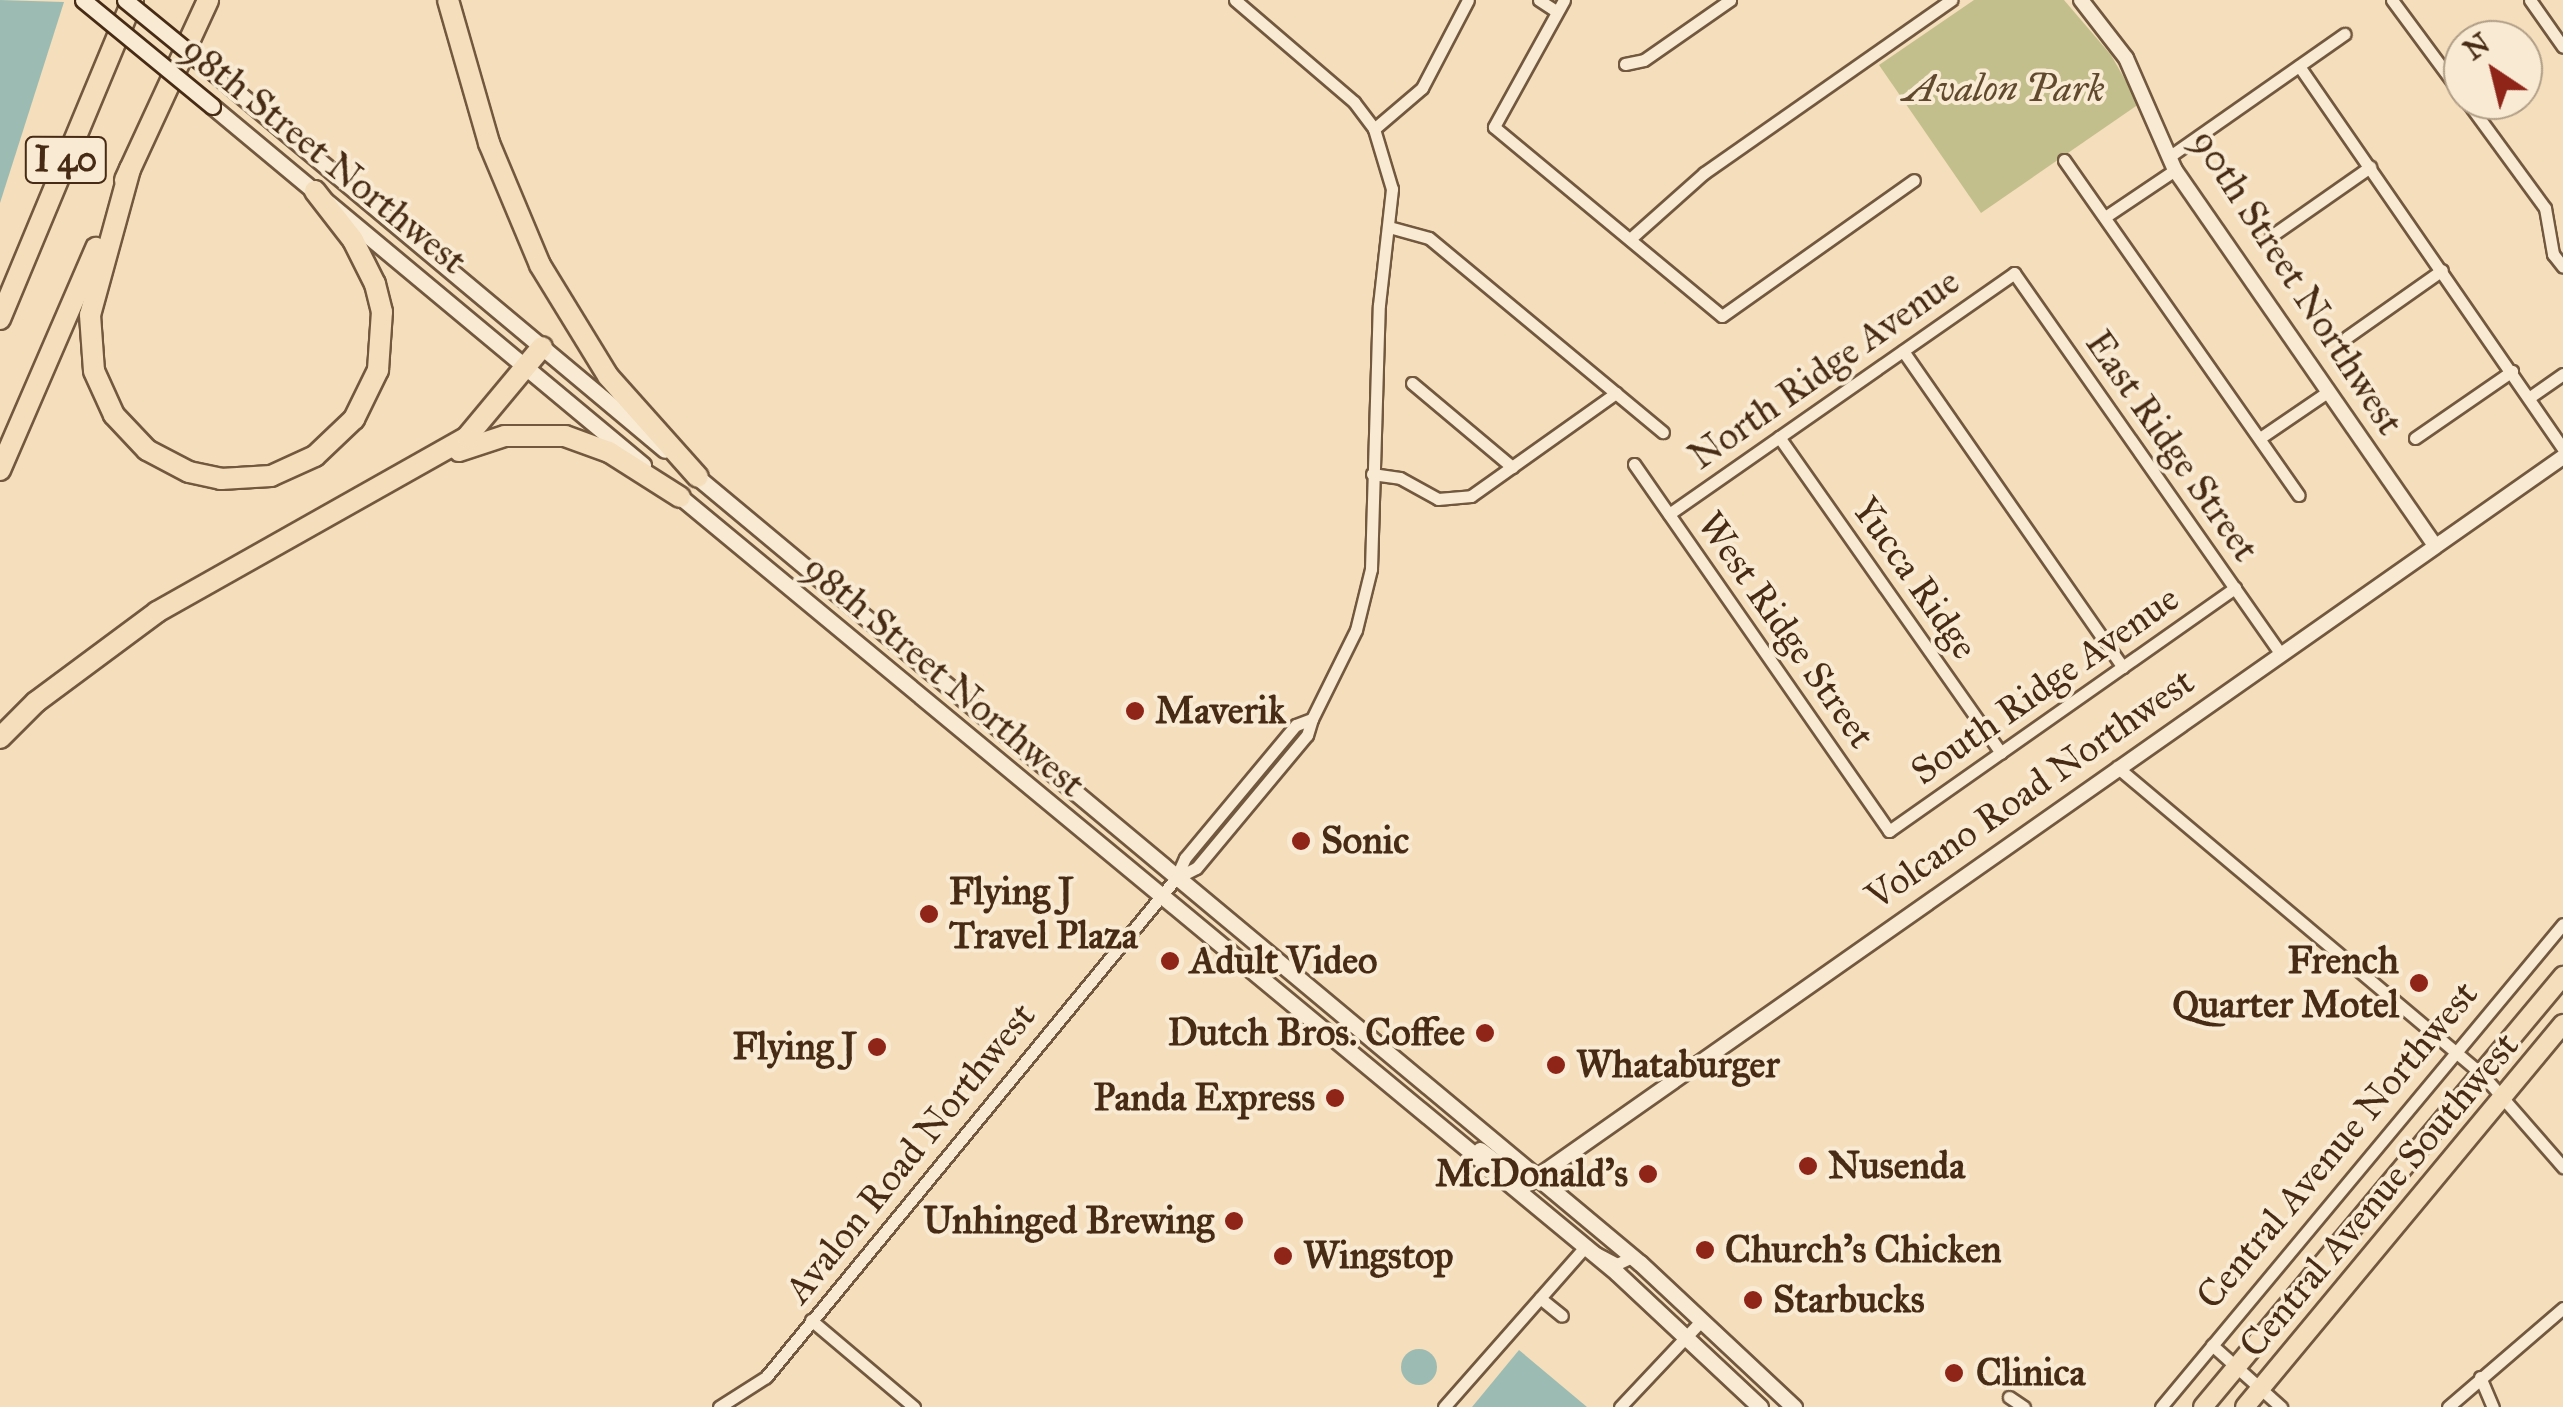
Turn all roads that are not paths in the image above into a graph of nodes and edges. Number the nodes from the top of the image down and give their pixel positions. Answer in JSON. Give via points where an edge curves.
{"nodes":[{"id":1,"x":83,"y":0,"type":"edge"},
{"id":2,"x":125,"y":0,"type":"edge"},
{"id":3,"x":133,"y":0,"type":"edge"},
{"id":4,"x":208,"y":0,"type":"edge"},
{"id":5,"x":448,"y":0,"type":"edge"},
{"id":6,"x":1235,"y":0,"type":"edge"},
{"id":7,"x":1468,"y":0,"type":"edge"},
{"id":8,"x":1539,"y":0,"type":"edge"},
{"id":9,"x":1564,"y":0,"type":"edge"},
{"id":10,"x":1730,"y":0,"type":"edge"},
{"id":11,"x":1949,"y":0,"type":"edge"},
{"id":12,"x":2081,"y":0,"type":"edge"},
{"id":13,"x":2392,"y":0,"type":"edge"},
{"id":14,"x":2530,"y":0,"type":"edge"},
{"id":15,"x":1556,"y":12,"type":"junction"},
{"id":16,"x":2344,"y":34,"type":"dead end"},
{"id":17,"x":2563,"y":47,"type":"edge"},
{"id":18,"x":1626,"y":64,"type":"dead end"},
{"id":19,"x":2299,"y":66,"type":"junction"},
{"id":20,"x":2443,"y":69,"type":"edge"},
{"id":21,"x":2480,"y":120,"type":"edge"},
{"id":22,"x":1374,"y":129,"type":"junction"},
{"id":23,"x":2064,"y":160,"type":"dead end"},
{"id":24,"x":2173,"y":163,"type":"junction"},
{"id":25,"x":2370,"y":167,"type":"junction"},
{"id":26,"x":130,"y":169,"type":"junction"},
{"id":27,"x":1914,"y":180,"type":"dead end"},
{"id":28,"x":315,"y":191,"type":"junction"},
{"id":29,"x":2105,"y":217,"type":"junction"},
{"id":30,"x":1389,"y":227,"type":"junction"},
{"id":31,"x":2271,"y":236,"type":"dead end"},
{"id":32,"x":1630,"y":238,"type":"junction"},
{"id":33,"x":2563,"y":267,"type":"edge"},
{"id":34,"x":2442,"y":270,"type":"junction"},
{"id":35,"x":2014,"y":273,"type":"joint"},
{"id":36,"x":0,"y":319,"type":"edge"},
{"id":37,"x":2347,"y":337,"type":"dead end"},
{"id":38,"x":542,"y":347,"type":"junction"},
{"id":39,"x":1903,"y":350,"type":"junction"},
{"id":40,"x":530,"y":366,"type":"junction"},
{"id":41,"x":2512,"y":371,"type":"junction"},
{"id":42,"x":2563,"y":374,"type":"edge"},
{"id":43,"x":1412,"y":383,"type":"dead end"},
{"id":44,"x":2329,"y":392,"type":"junction"},
{"id":45,"x":1616,"y":393,"type":"junction"},
{"id":46,"x":2530,"y":397,"type":"junction"},
{"id":47,"x":1663,"y":432,"type":"dead end"},
{"id":48,"x":1780,"y":438,"type":"junction"},
{"id":49,"x":2260,"y":438,"type":"junction"},
{"id":50,"x":2415,"y":438,"type":"dead end"},
{"id":51,"x":2563,"y":448,"type":"edge"},
{"id":52,"x":2563,"y":457,"type":"edge"},
{"id":53,"x":1634,"y":464,"type":"dead end"},
{"id":54,"x":1512,"y":467,"type":"junction"},
{"id":55,"x":416,"y":469,"type":"junction"},
{"id":56,"x":0,"y":470,"type":"edge"},
{"id":57,"x":1372,"y":474,"type":"junction"},
{"id":58,"x":698,"y":477,"type":"junction"},
{"id":59,"x":2299,"y":495,"type":"dead end"},
{"id":60,"x":680,"y":497,"type":"junction"},
{"id":61,"x":1669,"y":514,"type":"junction"},
{"id":62,"x":2435,"y":545,"type":"junction"},
{"id":63,"x":2235,"y":588,"type":"junction"},
{"id":64,"x":2280,"y":654,"type":"junction"},
{"id":65,"x":2124,"y":667,"type":"junction"},
{"id":66,"x":0,"y":738,"type":"edge"},
{"id":67,"x":2001,"y":753,"type":"junction"},
{"id":68,"x":2117,"y":767,"type":"junction"},
{"id":69,"x":1889,"y":830,"type":"joint"},
{"id":70,"x":1176,"y":878,"type":"junction"},
{"id":71,"x":1160,"y":898,"type":"junction"},
{"id":72,"x":2563,"y":924,"type":"edge"},
{"id":73,"x":2563,"y":976,"type":"edge"},
{"id":74,"x":2563,"y":1025,"type":"edge"},
{"id":75,"x":2458,"y":1054,"type":"junction"},
{"id":76,"x":2481,"y":1073,"type":"junction"},
{"id":77,"x":2500,"y":1100,"type":"junction"},
{"id":78,"x":1455,"y":1142,"type":"junction"},
{"id":79,"x":2563,"y":1167,"type":"edge"},
{"id":80,"x":1537,"y":1178,"type":"junction"},
{"id":81,"x":1548,"y":1216,"type":"junction"},
{"id":82,"x":1585,"y":1247,"type":"junction"},
{"id":83,"x":1625,"y":1260,"type":"junction"},
{"id":84,"x":1540,"y":1298,"type":"junction"},
{"id":85,"x":2563,"y":1308,"type":"edge"},
{"id":86,"x":1562,"y":1316,"type":"dead end"},
{"id":87,"x":811,"y":1320,"type":"junction"},
{"id":88,"x":1701,"y":1321,"type":"junction"},
{"id":89,"x":1685,"y":1338,"type":"junction"},
{"id":90,"x":2212,"y":1345,"type":"junction"},
{"id":91,"x":2237,"y":1366,"type":"junction"},
{"id":92,"x":2480,"y":1377,"type":"junction"},
{"id":93,"x":2260,"y":1388,"type":"junction"},
{"id":94,"x":2009,"y":1397,"type":"dead end"},
{"id":95,"x":719,"y":1407,"type":"edge"},
{"id":96,"x":914,"y":1407,"type":"edge"},
{"id":97,"x":1444,"y":1407,"type":"edge"},
{"id":98,"x":1620,"y":1407,"type":"edge"},
{"id":99,"x":1760,"y":1407,"type":"edge"},
{"id":100,"x":1794,"y":1407,"type":"edge"},
{"id":101,"x":2024,"y":1407,"type":"edge"},
{"id":102,"x":2161,"y":1407,"type":"edge"},
{"id":103,"x":2203,"y":1407,"type":"edge"},
{"id":104,"x":2244,"y":1407,"type":"edge"},
{"id":105,"x":2282,"y":1407,"type":"edge"},
{"id":106,"x":2448,"y":1407,"type":"edge"},
{"id":107,"x":2493,"y":1407,"type":"edge"}],
"edges":[{"from":1,"to":28,"type":"main road","name":"98th Street Northwest","bridge":true},
{"from":2,"to":38,"type":"main road","name":"98th Street Northwest","bridge":true},
{"from":3,"to":36,"type":"highway","number":"I 40"},
{"from":4,"to":26,"type":"highway","number":"I 40"},
{"from":5,"to":58,"type":"highway","via":[[489,144],[540,264],[608,376]]},
{"from":6,"to":22,"type":"street","via":[[1354,102]]},
{"from":7,"to":22,"type":"street","via":[[1422,88]]},
{"from":8,"to":15,"type":"street"},
{"from":9,"to":15,"type":"street"},
{"from":10,"to":18,"type":"street","via":[[1644,60]]},
{"from":11,"to":32,"type":"street","via":[[1704,173]]},
{"from":12,"to":24,"type":"street","name":"90th Street Northwest","via":[[2126,58]]},
{"from":13,"to":20,"type":"street"},
{"from":14,"to":17,"type":"street"},
{"from":15,"to":32,"type":"street","via":[[1494,127]]},
{"from":16,"to":19,"type":"street"},
{"from":19,"to":24,"type":"street"},
{"from":19,"to":25,"type":"street"},
{"from":21,"to":33,"type":"street","via":[[2545,208]]},
{"from":22,"to":30,"type":"street","name":"Avalon Road Northwest","via":[[1392,189]]},
{"from":23,"to":29,"type":"street"},
{"from":24,"to":29,"type":"street"},
{"from":24,"to":44,"type":"street","name":"90th Street Northwest"},
{"from":25,"to":31,"type":"street"},
{"from":25,"to":34,"type":"street"},
{"from":26,"to":28,"type":"highway","via":[[90,315],[94,371],[114,415],[136,440],[189,472],[221,479],[270,476],[315,456],[346,430],[374,384],[382,343],[380,299],[363,256]]},
{"from":26,"to":56,"type":"highway","number":"I 40"},
{"from":27,"to":32,"type":"street","via":[[1722,316]]},
{"from":28,"to":40,"type":"main road","name":"98th Street Northwest"},
{"from":29,"to":49,"type":"street"},
{"from":30,"to":45,"type":"street","via":[[1430,238]]},
{"from":30,"to":57,"type":"street","name":"Avalon Road Northwest"},
{"from":34,"to":37,"type":"street"},
{"from":34,"to":41,"type":"street"},
{"from":35,"to":39,"type":"street","name":"North Ridge Avenue"},
{"from":35,"to":63,"type":"street","name":"East Ridge Street"},
{"from":38,"to":40,"type":"highway"},
{"from":38,"to":58,"type":"main road","name":"98th Street Northwest"},
{"from":39,"to":48,"type":"street","name":"North Ridge Avenue"},
{"from":39,"to":65,"type":"street"},
{"from":40,"to":55,"type":"highway","via":[[467,438]]},
{"from":40,"to":60,"type":"main road","name":"98th Street Northwest"},
{"from":41,"to":46,"type":"street"},
{"from":41,"to":50,"type":"street"},
{"from":42,"to":46,"type":"street"},
{"from":43,"to":54,"type":"street"},
{"from":44,"to":49,"type":"street"},
{"from":44,"to":62,"type":"street","name":"90th Street Northwest"},
{"from":45,"to":47,"type":"street"},
{"from":45,"to":54,"type":"street"},
{"from":46,"to":51,"type":"street"},
{"from":48,"to":61,"type":"street","name":"North Ridge Avenue"},
{"from":48,"to":67,"type":"street","name":"Yucca Ridge"},
{"from":49,"to":59,"type":"street"},
{"from":52,"to":62,"type":"street","name":"Volcano Road Northwest"},
{"from":53,"to":61,"type":"street","name":"West Ridge Street"},
{"from":54,"to":57,"type":"street","via":[[1455,501]]},
{"from":55,"to":60,"type":"highway","via":[[505,436],[565,436],[609,452]]},
{"from":55,"to":66,"type":"highway","via":[[157,612],[36,702]]},
{"from":57,"to":70,"type":"street","name":"Avalon Road Northwest","via":[[1370,569],[1356,630],[1307,735],[1196,868]]},
{"from":58,"to":70,"type":"main road","name":"98th Street Northwest"},
{"from":60,"to":71,"type":"main road","name":"98th Street Northwest"},
{"from":61,"to":69,"type":"street","name":"West Ridge Street"},
{"from":62,"to":64,"type":"street","name":"Volcano Road Northwest"},
{"from":63,"to":64,"type":"street","name":"East Ridge Street"},
{"from":63,"to":65,"type":"street","name":"South Ridge Avenue"},
{"from":64,"to":68,"type":"street","name":"Volcano Road Northwest"},
{"from":65,"to":67,"type":"street","name":"South Ridge Avenue"},
{"from":67,"to":69,"type":"street","name":"South Ridge Avenue"},
{"from":68,"to":75,"type":"street"},
{"from":68,"to":80,"type":"street","name":"Volcano Road Northwest"},
{"from":70,"to":71,"type":"street","name":"Avalon Road Northwest"},
{"from":70,"to":80,"type":"main road","name":"98th Street Northwest"},
{"from":71,"to":78,"type":"main road","name":"98th Street Northwest"},
{"from":71,"to":87,"type":"street","name":"Avalon Road Northwest"},
{"from":72,"to":75,"type":"street","name":"Central Avenue Northwest"},
{"from":73,"to":76,"type":"main road","name":"Central Avenue Northwest"},
{"from":74,"to":77,"type":"main road","name":"Central Avenue Southwest"},
{"from":75,"to":76,"type":"street"},
{"from":75,"to":90,"type":"street","name":"Central Avenue Northwest"},
{"from":76,"to":77,"type":"street"},
{"from":76,"to":91,"type":"main road","name":"Central Avenue Northwest"},
{"from":77,"to":79,"type":"street"},
{"from":77,"to":93,"type":"main road","name":"Central Avenue Southwest"},
{"from":78,"to":80,"type":"main road","via":[[1476,1146],[1526,1184]]},
{"from":78,"to":81,"type":"main road","name":"98th Street Northwest"},
{"from":80,"to":83,"type":"main road","name":"98th Street Northwest"},
{"from":81,"to":82,"type":"main road","name":"98th Street Northwest"},
{"from":81,"to":83,"type":"main road"},
{"from":82,"to":83,"type":"street"},
{"from":82,"to":84,"type":"street"},
{"from":82,"to":89,"type":"main road","name":"98th Street Northwest"},
{"from":83,"to":88,"type":"main road","name":"98th Street Northwest"},
{"from":84,"to":86,"type":"street"},
{"from":84,"to":97,"type":"street"},
{"from":85,"to":92,"type":"street"},
{"from":87,"to":95,"type":"street","name":"Avalon Road Northwest","via":[[766,1377]]},
{"from":87,"to":96,"type":"street"},
{"from":88,"to":89,"type":"street"},
{"from":88,"to":100,"type":"main road","name":"98th Street Northwest"},
{"from":89,"to":98,"type":"street"},
{"from":89,"to":99,"type":"main road","name":"98th Street Northwest"},
{"from":90,"to":91,"type":"street"},
{"from":90,"to":102,"type":"street","name":"Central Avenue Northwest"},
{"from":91,"to":93,"type":"street"},
{"from":91,"to":103,"type":"main road","name":"Central Avenue Northwest"},
{"from":92,"to":106,"type":"street"},
{"from":92,"to":107,"type":"street"},
{"from":93,"to":104,"type":"main road","name":"Central Avenue Southwest"},
{"from":93,"to":105,"type":"street"},
{"from":94,"to":101,"type":"street"}]}
